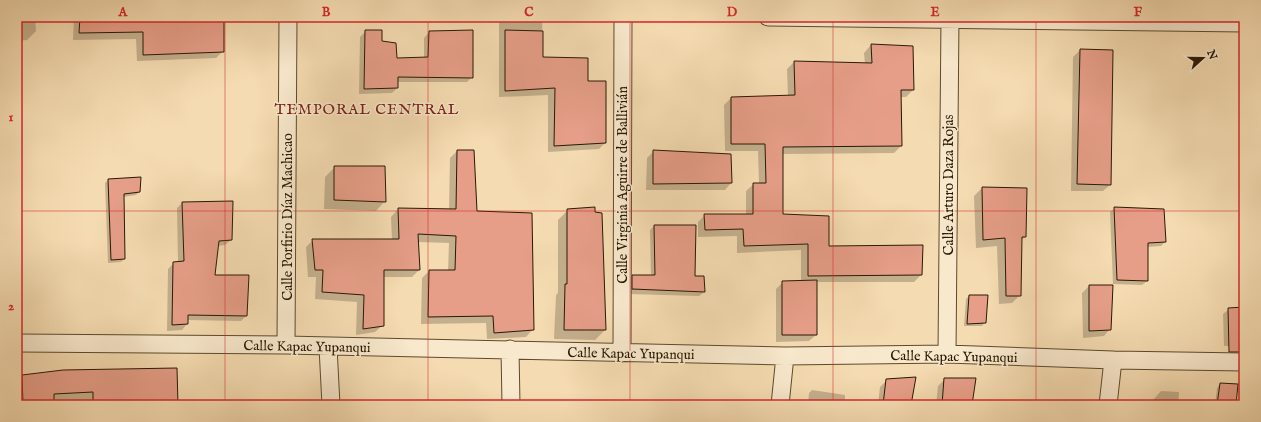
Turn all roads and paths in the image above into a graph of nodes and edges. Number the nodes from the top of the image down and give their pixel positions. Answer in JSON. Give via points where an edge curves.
{"nodes":[{"id":1,"x":288,"y":17,"type":"edge"},
{"id":2,"x":623,"y":17,"type":"edge"},
{"id":3,"x":768,"y":17,"type":"edge"},
{"id":4,"x":950,"y":18,"type":"edge"},
{"id":5,"x":1187,"y":20,"type":"edge"},
{"id":6,"x":1244,"y":23,"type":"edge"},
{"id":7,"x":17,"y":343,"type":"edge"},
{"id":8,"x":286,"y":345,"type":"junction"},
{"id":9,"x":328,"y":347,"type":"junction"},
{"id":10,"x":510,"y":349,"type":"junction"},
{"id":11,"x":622,"y":353,"type":"junction"},
{"id":12,"x":947,"y":354,"type":"junction"},
{"id":13,"x":785,"y":356,"type":"junction"},
{"id":14,"x":1113,"y":360,"type":"junction"},
{"id":15,"x":1244,"y":362,"type":"edge"},
{"id":16,"x":331,"y":405,"type":"edge"},
{"id":17,"x":511,"y":405,"type":"edge"},
{"id":18,"x":780,"y":405,"type":"edge"},
{"id":19,"x":1108,"y":405,"type":"edge"}],
"edges":[{"from":1,"to":8,"type":"street","name":"Calle Porfirio Díaz Machicao"},
{"from":2,"to":11,"type":"street","name":"Calle Virginia Aguirre de Ballivián"},
{"from":3,"to":4,"type":"street"},
{"from":4,"to":5,"type":"street"},
{"from":4,"to":12,"type":"street","name":"Calle Arturo Daza Rojas"},
{"from":5,"to":6,"type":"street"},
{"from":7,"to":8,"type":"street","name":"Calle Kapac Yupanqui"},
{"from":8,"to":9,"type":"street","name":"Calle Kapac Yupanqui"},
{"from":9,"to":10,"type":"street","name":"Calle Kapac Yupanqui"},
{"from":9,"to":16,"type":"street"},
{"from":10,"to":11,"type":"street","name":"Calle Kapac Yupanqui"},
{"from":10,"to":17,"type":"street"},
{"from":11,"to":13,"type":"street","name":"Calle Kapac Yupanqui"},
{"from":12,"to":13,"type":"street","name":"Calle Kapac Yupanqui"},
{"from":12,"to":14,"type":"street","name":"Calle Kapac Yupanqui"},
{"from":13,"to":18,"type":"street"},
{"from":14,"to":15,"type":"street","name":"Calle Kapac Yupanqui"},
{"from":14,"to":19,"type":"street"}]}
